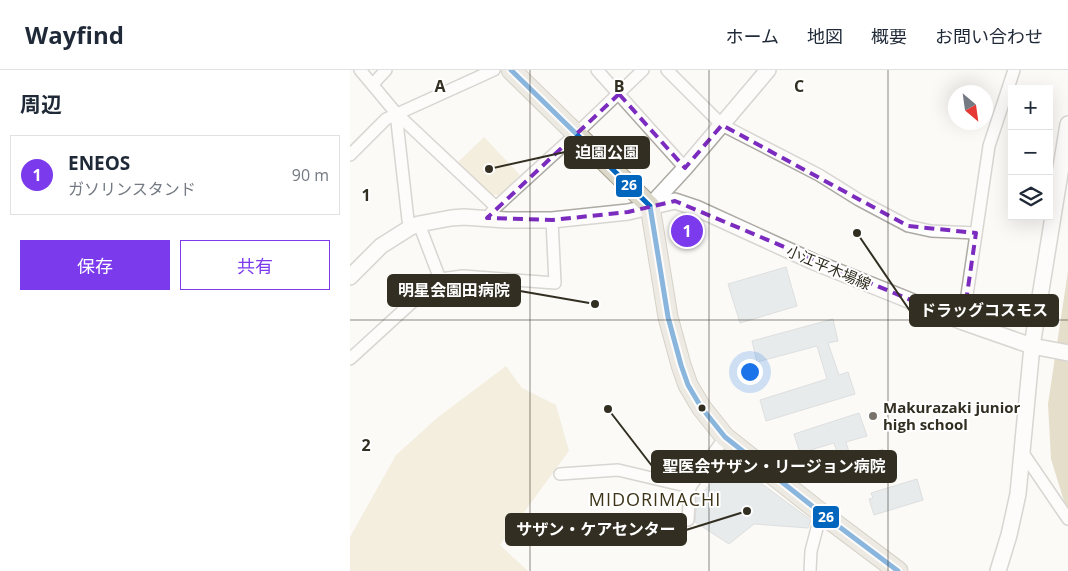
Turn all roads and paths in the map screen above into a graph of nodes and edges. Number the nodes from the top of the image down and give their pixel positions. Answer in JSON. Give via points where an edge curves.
{"nodes":[{"id":1,"x":360,"y":70,"type":"edge"},
{"id":2,"x":386,"y":70,"type":"edge"},
{"id":3,"x":494,"y":70,"type":"edge"},
{"id":4,"x":511,"y":70,"type":"edge"},
{"id":5,"x":597,"y":70,"type":"edge"},
{"id":6,"x":643,"y":70,"type":"edge"},
{"id":7,"x":666,"y":70,"type":"edge"},
{"id":8,"x":768,"y":70,"type":"edge"},
{"id":9,"x":1014,"y":70,"type":"edge"},
{"id":10,"x":373,"y":84,"type":"junction"},
{"id":11,"x":619,"y":94,"type":"junction"},
{"id":12,"x":396,"y":113,"type":"junction"},
{"id":13,"x":1068,"y":124,"type":"edge"},
{"id":14,"x":722,"y":125,"type":"junction"},
{"id":15,"x":576,"y":134,"type":"junction"},
{"id":16,"x":350,"y":155,"type":"edge"},
{"id":17,"x":685,"y":168,"type":"junction"},
{"id":18,"x":650,"y":206,"type":"junction"},
{"id":19,"x":492,"y":212,"type":"junction"},
{"id":20,"x":552,"y":220,"type":"junction"},
{"id":21,"x":415,"y":226,"type":"junction"},
{"id":22,"x":976,"y":232,"type":"junction"},
{"id":23,"x":352,"y":270,"type":"edge"},
{"id":24,"x":440,"y":279,"type":"junction"},
{"id":25,"x":963,"y":322,"type":"junction"},
{"id":26,"x":1038,"y":348,"type":"junction"},
{"id":27,"x":1068,"y":353,"type":"edge"},
{"id":28,"x":350,"y":359,"type":"edge"},
{"id":29,"x":725,"y":437,"type":"junction"},
{"id":30,"x":1022,"y":453,"type":"junction"},
{"id":31,"x":560,"y":474,"type":"dead end"},
{"id":32,"x":690,"y":488,"type":"junction"},
{"id":33,"x":822,"y":513,"type":"junction"},
{"id":34,"x":1068,"y":519,"type":"edge"},
{"id":35,"x":688,"y":520,"type":"dead end"},
{"id":36,"x":810,"y":571,"type":"edge"},
{"id":37,"x":898,"y":571,"type":"edge"},
{"id":38,"x":998,"y":571,"type":"edge"}],
"edges":[{"from":1,"to":10,"type":"street"},
{"from":2,"to":10,"type":"street"},
{"from":3,"to":12,"type":"street"},
{"from":4,"to":15,"type":"highway"},
{"from":5,"to":11,"type":"street"},
{"from":6,"to":11,"type":"street"},
{"from":7,"to":14,"type":"street"},
{"from":8,"to":14,"type":"street"},
{"from":9,"to":22,"type":"street","via":[[989,146]]},
{"from":10,"to":12,"type":"street"},
{"from":11,"to":15,"type":"street"},
{"from":11,"to":17,"type":"street"},
{"from":12,"to":16,"type":"street"},
{"from":12,"to":19,"type":"street"},
{"from":12,"to":21,"type":"street","via":[[408,220]]},
{"from":13,"to":26,"type":"street"},
{"from":14,"to":17,"type":"street"},
{"from":14,"to":22,"type":"street","via":[[908,226],[931,231]]},
{"from":15,"to":18,"type":"highway"},
{"from":15,"to":19,"type":"street"},
{"from":17,"to":18,"type":"street"},
{"from":18,"to":20,"type":"street","name":"小江平木場線","via":[[628,212]]},
{"from":18,"to":25,"type":"street","name":"小江平木場線","via":[[675,201],[696,208],[814,262]]},
{"from":18,"to":29,"type":"highway","via":[[668,317],[681,365],[688,385]]},
{"from":19,"to":20,"type":"street","name":"小江平木場線","via":[[514,220]]},
{"from":19,"to":21,"type":"street","name":"小江平木場線"},
{"from":20,"to":24,"type":"street","via":[[555,283],[463,276]]},
{"from":21,"to":23,"type":"street","via":[[381,246]]},
{"from":21,"to":24,"type":"street"},
{"from":22,"to":25,"type":"street"},
{"from":24,"to":28,"type":"street"},
{"from":25,"to":26,"type":"street","name":"小江平木場線"},
{"from":26,"to":27,"type":"street","name":"小江平木場線"},
{"from":26,"to":30,"type":"street","via":[[1025,410]]},
{"from":29,"to":32,"type":"street"},
{"from":29,"to":33,"type":"highway"},
{"from":30,"to":34,"type":"street"},
{"from":30,"to":38,"type":"street","via":[[1018,494]]},
{"from":31,"to":32,"type":"street","via":[[618,470]]},
{"from":32,"to":35,"type":"street"},
{"from":33,"to":36,"type":"street","via":[[811,551]]},
{"from":33,"to":37,"type":"highway"}]}
